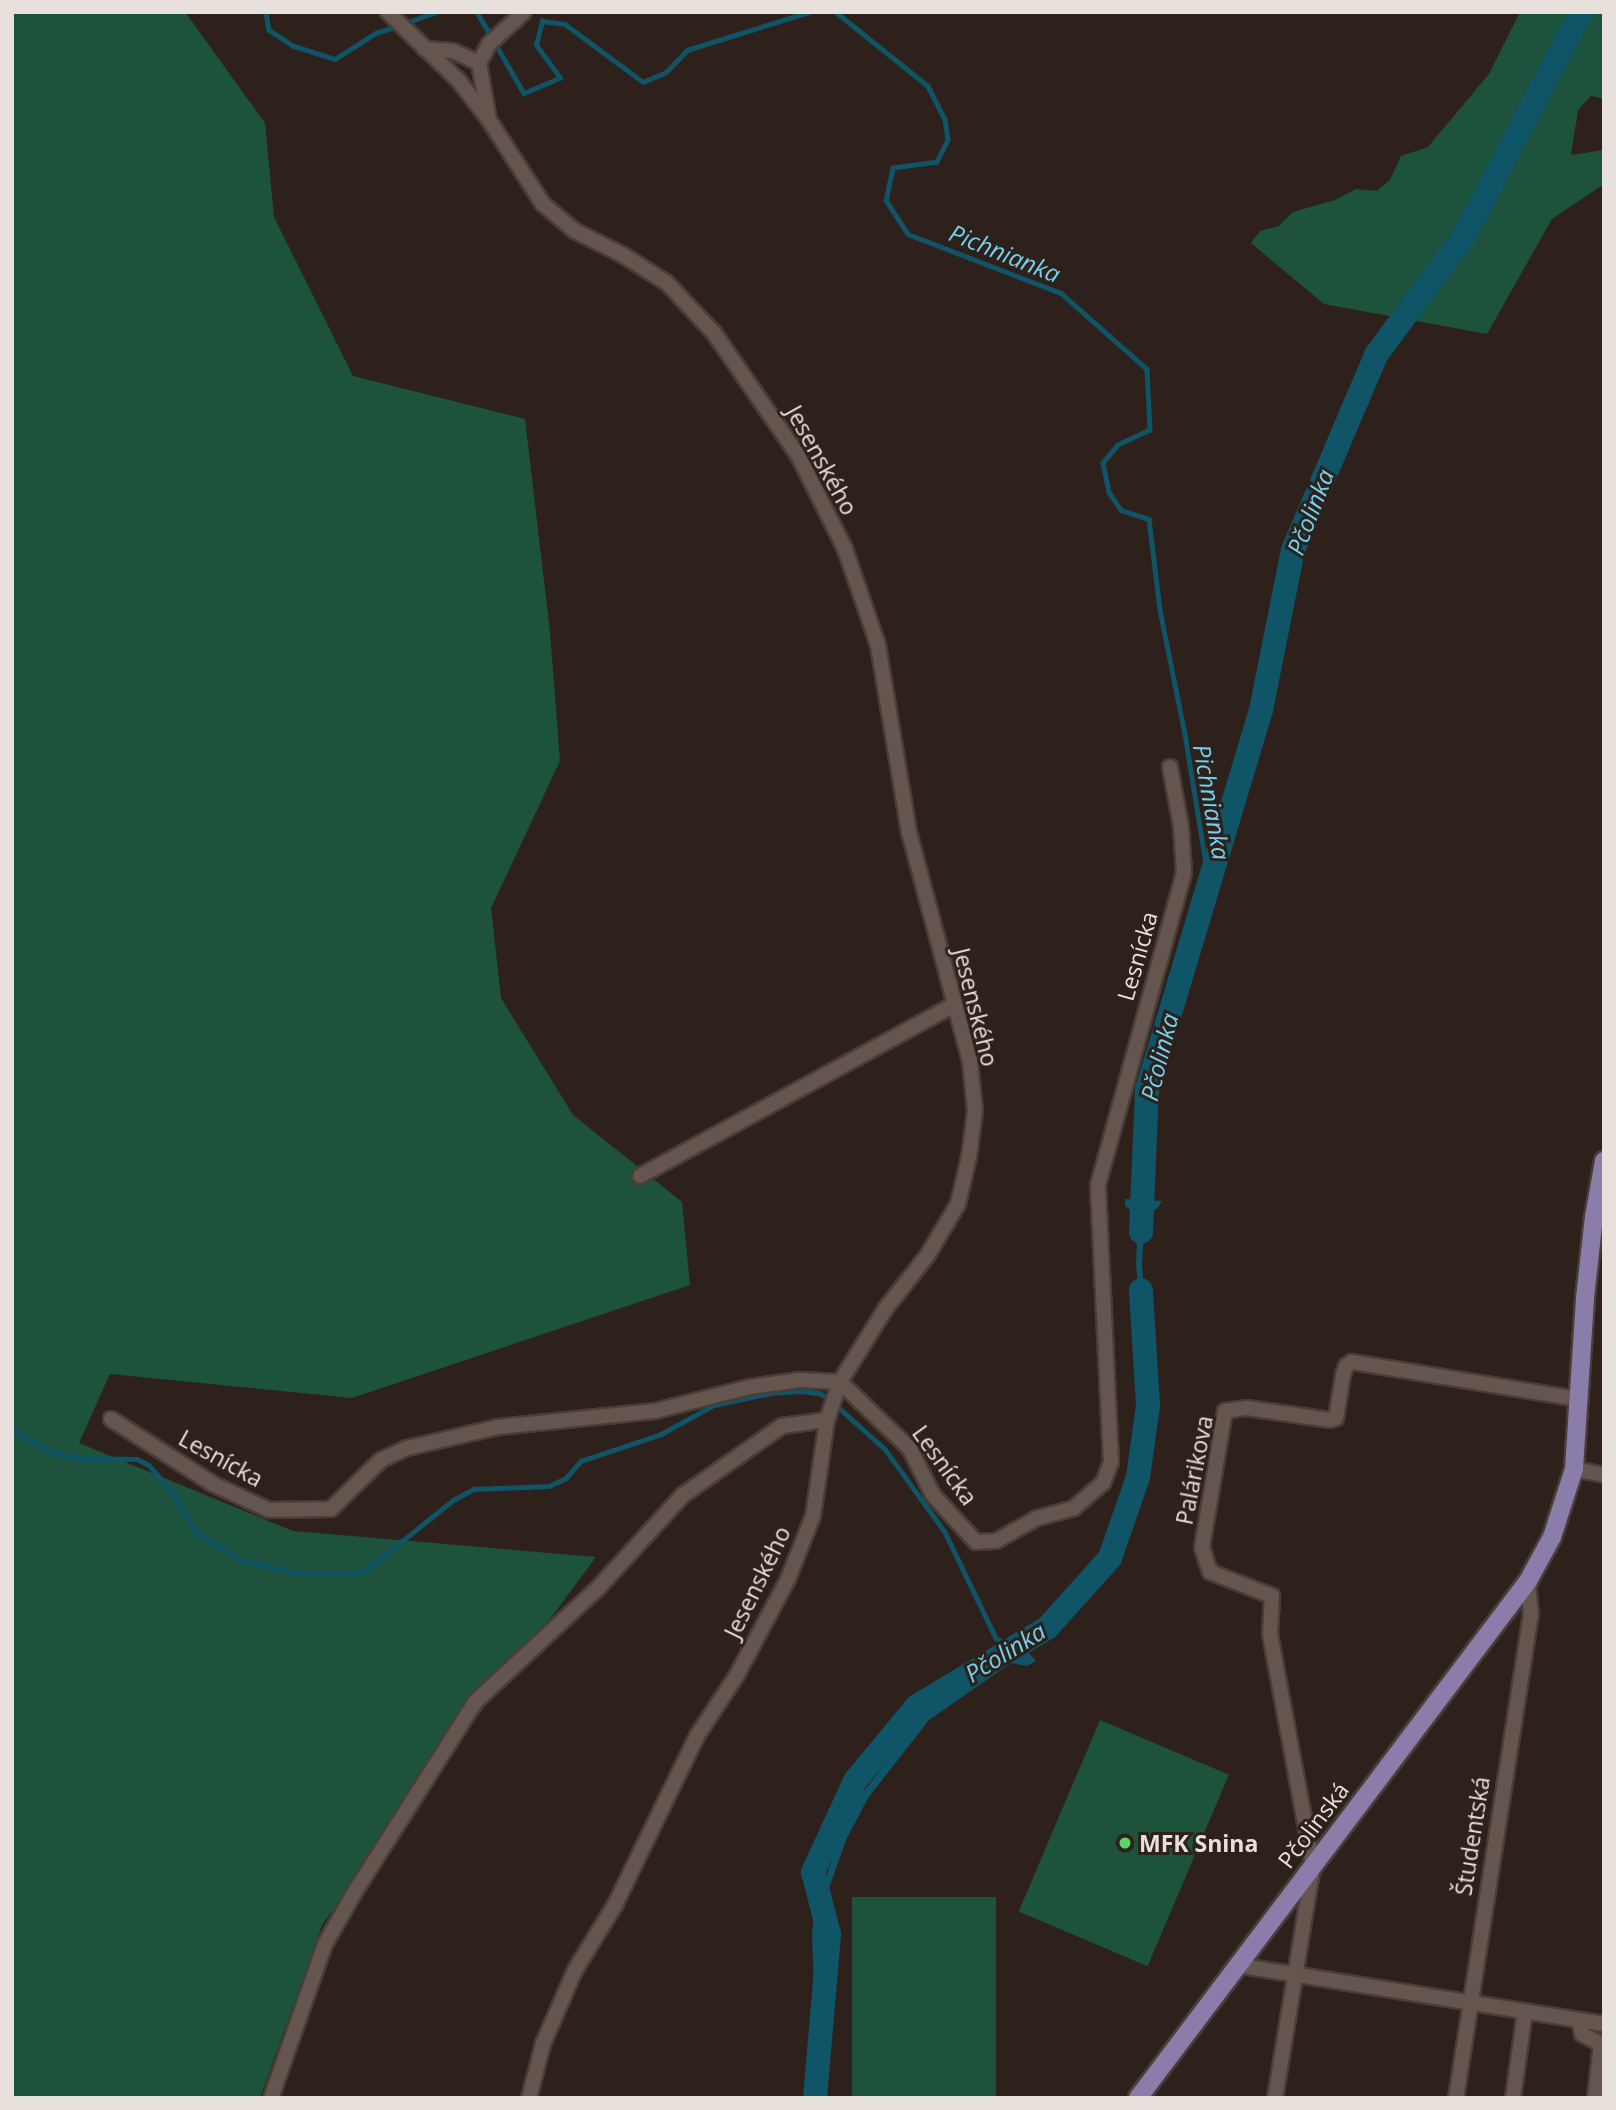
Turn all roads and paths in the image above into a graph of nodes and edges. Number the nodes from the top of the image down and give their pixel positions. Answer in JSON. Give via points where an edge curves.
{"nodes":[{"id":1,"x":388,"y":12,"type":"edge"},
{"id":2,"x":524,"y":12,"type":"edge"},
{"id":3,"x":425,"y":49,"type":"junction"},
{"id":4,"x":479,"y":63,"type":"junction"},
{"id":5,"x":489,"y":120,"type":"junction"},
{"id":6,"x":1170,"y":767,"type":"dead end"},
{"id":7,"x":953,"y":1005,"type":"junction"},
{"id":8,"x":1604,"y":1161,"type":"edge"},
{"id":9,"x":640,"y":1176,"type":"dead end"},
{"id":10,"x":840,"y":1382,"type":"junction"},
{"id":11,"x":1578,"y":1399,"type":"junction"},
{"id":12,"x":111,"y":1419,"type":"dead end"},
{"id":13,"x":828,"y":1420,"type":"junction"},
{"id":14,"x":1574,"y":1469,"type":"junction"},
{"id":15,"x":1604,"y":1475,"type":"edge"},
{"id":16,"x":1528,"y":1581,"type":"junction"},
{"id":17,"x":1313,"y":1866,"type":"junction"},
{"id":18,"x":1236,"y":1965,"type":"junction"},
{"id":19,"x":1293,"y":1977,"type":"junction"},
{"id":20,"x":1470,"y":2003,"type":"junction"},
{"id":21,"x":1525,"y":2012,"type":"junction"},
{"id":22,"x":1579,"y":2020,"type":"junction"},
{"id":23,"x":1604,"y":2024,"type":"edge"},
{"id":24,"x":271,"y":2098,"type":"edge"},
{"id":25,"x":529,"y":2098,"type":"edge"},
{"id":26,"x":1138,"y":2098,"type":"edge"},
{"id":27,"x":1275,"y":2098,"type":"edge"},
{"id":28,"x":1456,"y":2098,"type":"edge"},
{"id":29,"x":1513,"y":2098,"type":"edge"},
{"id":30,"x":1595,"y":2098,"type":"edge"}],
"edges":[{"from":1,"to":3,"type":"street","name":"Jesenského"},
{"from":2,"to":4,"type":"street","via":[[489,44]]},
{"from":3,"to":4,"type":"street","via":[[453,51]]},
{"from":3,"to":5,"type":"street","name":"Jesenského","via":[[459,81]]},
{"from":4,"to":5,"type":"street"},
{"from":5,"to":7,"type":"street","name":"Jesenského","via":[[543,204],[575,231],[667,283],[714,333],[798,455],[845,549],[871,619],[909,832]]},
{"from":6,"to":10,"type":"street","name":"Lesnícka","via":[[1184,873],[1098,1185],[1111,1462],[1103,1483],[1074,1508],[1037,1518],[996,1541],[976,1542],[933,1495],[910,1449]]},
{"from":7,"to":9,"type":"street"},
{"from":7,"to":10,"type":"street","name":"Jesenského","via":[[970,1061],[975,1111],[958,1205]]},
{"from":8,"to":11,"type":"main road","name":"Pčolinská","via":[[1586,1284]]},
{"from":10,"to":12,"type":"street","name":"Lesnícka","via":[[800,1380],[750,1387],[655,1411],[498,1427],[420,1445],[381,1460],[331,1509],[268,1510],[213,1484]]},
{"from":10,"to":13,"type":"street","name":"Jesenského"},
{"from":11,"to":14,"type":"main road","name":"Pčolinská"},
{"from":11,"to":17,"type":"street","name":"Palárikova","via":[[1352,1362],[1343,1375],[1336,1418],[1247,1408],[1225,1411],[1202,1547],[1210,1572],[1272,1597],[1270,1634]]},
{"from":13,"to":24,"type":"street","via":[[782,1426],[684,1495],[599,1587],[475,1702],[325,1944]]},
{"from":13,"to":25,"type":"street","name":"Jesenského","via":[[813,1516],[788,1579],[737,1675],[697,1736],[615,1905],[575,1970],[543,2044]]},
{"from":14,"to":15,"type":"street"},
{"from":14,"to":16,"type":"main road","name":"Pčolinská","via":[[1552,1536]]},
{"from":16,"to":17,"type":"main road","name":"Pčolinská"},
{"from":16,"to":20,"type":"street","name":"Študentská","via":[[1531,1616]]},
{"from":17,"to":18,"type":"main road","name":"Pčolinská"},
{"from":17,"to":19,"type":"street","name":"Palárikova"},
{"from":18,"to":19,"type":"street"},
{"from":18,"to":26,"type":"main road","name":"Pčolinská"},
{"from":19,"to":20,"type":"street"},
{"from":19,"to":27,"type":"street","name":"Palárikova"},
{"from":20,"to":21,"type":"street"},
{"from":20,"to":28,"type":"street","name":"Študentská"},
{"from":21,"to":22,"type":"street"},
{"from":21,"to":29,"type":"street"},
{"from":22,"to":23,"type":"street"},
{"from":22,"to":30,"type":"street","via":[[1582,2034],[1601,2044]]}]}
